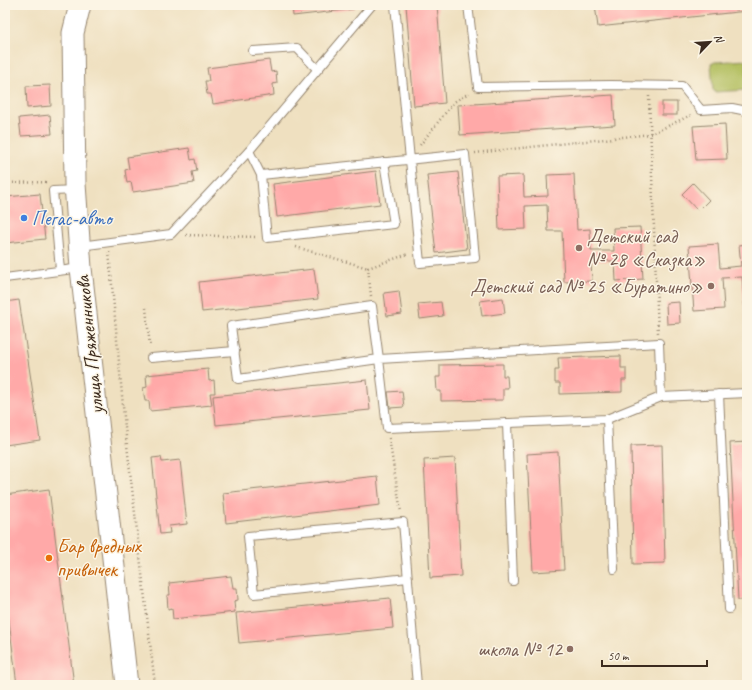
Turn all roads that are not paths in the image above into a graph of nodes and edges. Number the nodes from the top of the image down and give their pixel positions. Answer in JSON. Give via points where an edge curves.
{"nodes":[{"id":1,"x":80,"y":5,"type":"edge"},
{"id":2,"x":372,"y":5,"type":"edge"},
{"id":3,"x":395,"y":5,"type":"edge"},
{"id":4,"x":468,"y":5,"type":"edge"},
{"id":5,"x":253,"y":51,"type":"dead end"},
{"id":6,"x":318,"y":69,"type":"junction"},
{"id":7,"x":747,"y":111,"type":"edge"},
{"id":8,"x":249,"y":151,"type":"junction"},
{"id":9,"x":409,"y":159,"type":"junction"},
{"id":10,"x":384,"y":162,"type":"junction"},
{"id":11,"x":261,"y":175,"type":"junction"},
{"id":12,"x":75,"y":187,"type":"junction"},
{"id":13,"x":79,"y":246,"type":"junction"},
{"id":14,"x":81,"y":268,"type":"junction"},
{"id":15,"x":60,"y":270,"type":"junction"},
{"id":16,"x":5,"y":278,"type":"edge"},
{"id":17,"x":235,"y":351,"type":"junction"},
{"id":18,"x":151,"y":358,"type":"road end"},
{"id":19,"x":379,"y":359,"type":"junction"},
{"id":20,"x":747,"y":393,"type":"edge"},
{"id":21,"x":719,"y":394,"type":"junction"},
{"id":22,"x":661,"y":397,"type":"junction"},
{"id":23,"x":606,"y":419,"type":"junction"},
{"id":24,"x":507,"y":423,"type":"junction"},
{"id":25,"x":614,"y":569,"type":"dead end"},
{"id":26,"x":408,"y":578,"type":"junction"},
{"id":27,"x":513,"y":581,"type":"dead end"},
{"id":28,"x":729,"y":609,"type":"dead end"},
{"id":29,"x":127,"y":685,"type":"edge"},
{"id":30,"x":417,"y":685,"type":"edge"}],
"edges":[{"from":1,"to":12,"type":"main road","name":"улица Пряженникова","via":[[73,33]]},
{"from":2,"to":6,"type":"lane"},
{"from":3,"to":9,"type":"lane"},
{"from":4,"to":7,"type":"lane","via":[[478,87],[682,86],[700,110],[732,108]]},
{"from":5,"to":6,"type":"lane","via":[[297,48]]},
{"from":6,"to":8,"type":"lane"},
{"from":8,"to":11,"type":"lane"},
{"from":8,"to":13,"type":"lane","via":[[171,234]]},
{"from":9,"to":9,"type":"lane","via":[[465,154],[475,258],[420,263]]},
{"from":9,"to":10,"type":"lane"},
{"from":10,"to":11,"type":"lane"},
{"from":10,"to":11,"type":"lane","via":[[394,224],[267,238]]},
{"from":12,"to":13,"type":"main road","name":"улица Пряженникова"},
{"from":12,"to":15,"type":"lane","via":[[54,191]]},
{"from":13,"to":14,"type":"main road","name":"улица Пряженникова"},
{"from":14,"to":15,"type":"lane"},
{"from":14,"to":29,"type":"main road","name":"улица Пряженникова"},
{"from":15,"to":16,"type":"lane"},
{"from":17,"to":18,"type":"lane"},
{"from":17,"to":19,"type":"lane","via":[[238,378]]},
{"from":17,"to":19,"type":"lane","via":[[231,326],[372,306]]},
{"from":19,"to":22,"type":"lane","via":[[659,343]]},
{"from":19,"to":24,"type":"lane","via":[[387,428]]},
{"from":20,"to":21,"type":"lane"},
{"from":21,"to":22,"type":"lane"},
{"from":21,"to":28,"type":"lane"},
{"from":22,"to":23,"type":"lane"},
{"from":23,"to":24,"type":"lane"},
{"from":23,"to":25,"type":"lane"},
{"from":24,"to":27,"type":"lane"},
{"from":26,"to":26,"type":"lane","via":[[403,522],[248,536],[254,594]]},
{"from":26,"to":30,"type":"lane"}]}
